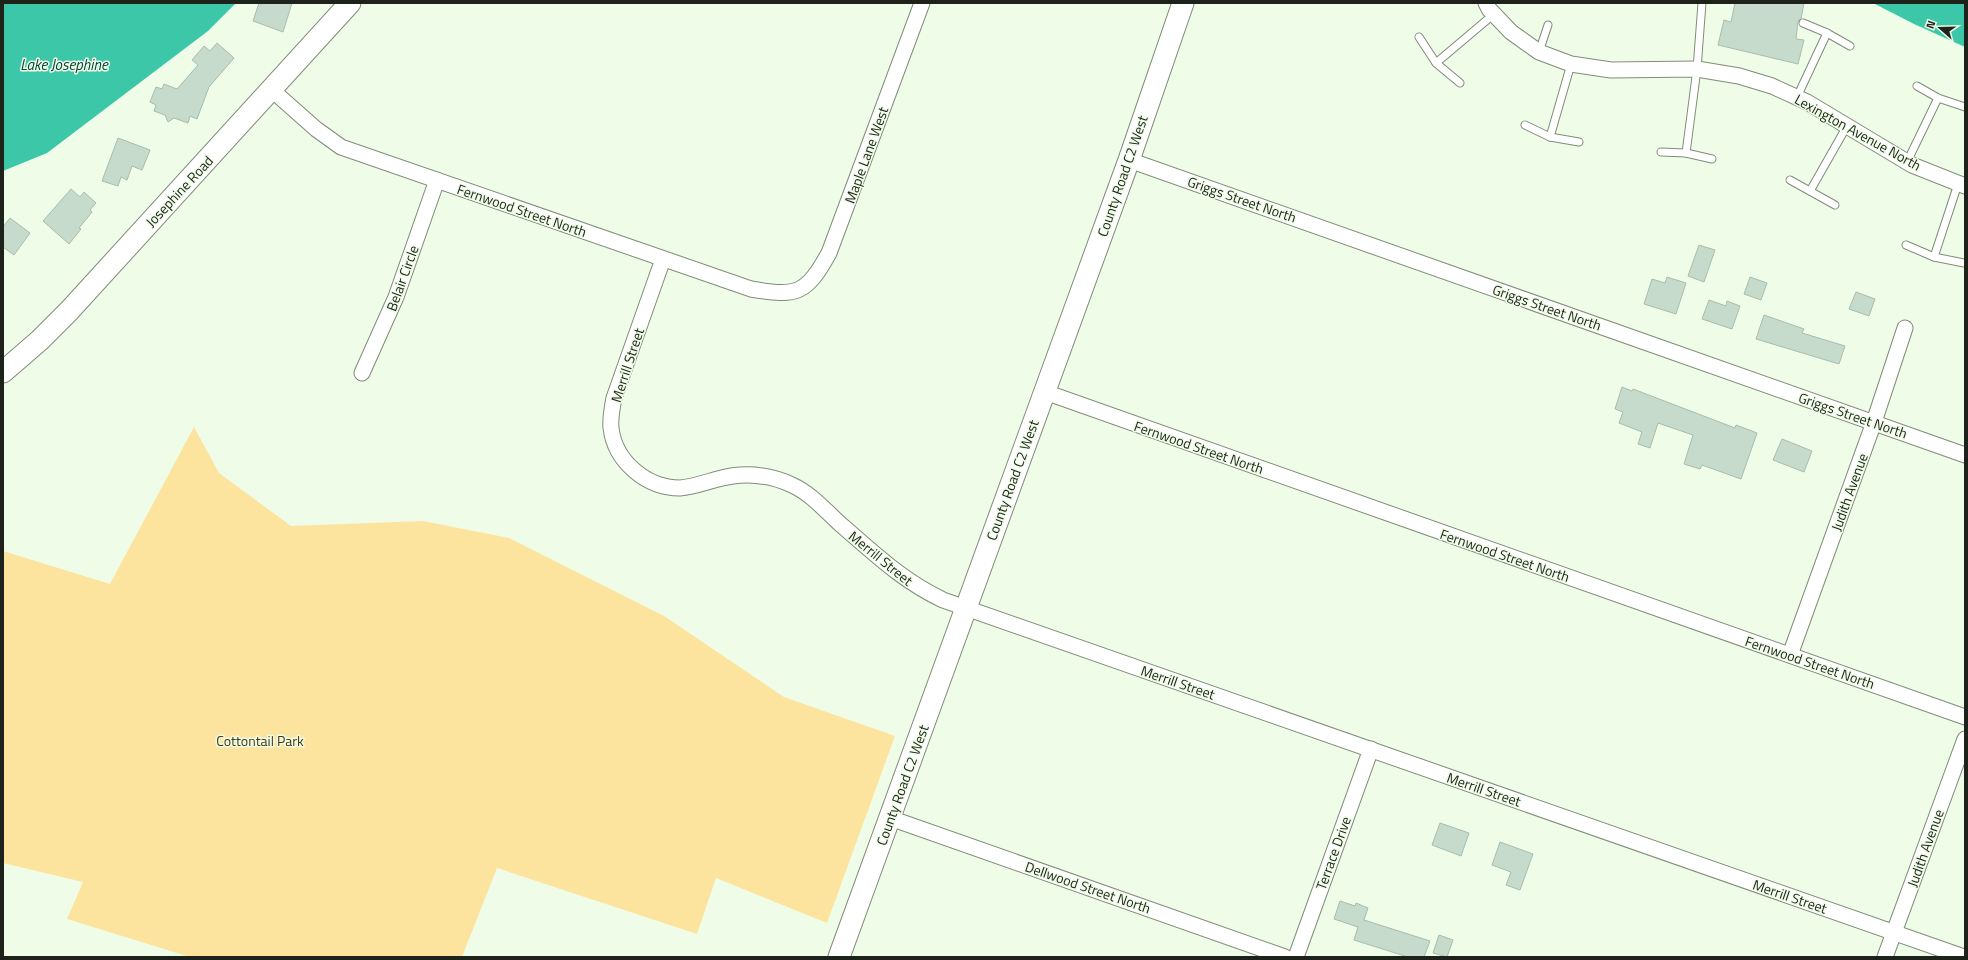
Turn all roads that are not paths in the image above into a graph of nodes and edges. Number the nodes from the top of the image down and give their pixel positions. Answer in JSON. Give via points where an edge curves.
{"nodes":[{"id":1,"x":350,"y":3,"type":"edge"},
{"id":2,"x":922,"y":3,"type":"edge"},
{"id":3,"x":1183,"y":3,"type":"edge"},
{"id":4,"x":1702,"y":3,"type":"edge"},
{"id":5,"x":1490,"y":9,"type":"edge"},
{"id":6,"x":1803,"y":23,"type":"dead end"},
{"id":7,"x":1548,"y":25,"type":"dead end"},
{"id":8,"x":1827,"y":33,"type":"junction"},
{"id":9,"x":1419,"y":37,"type":"dead end"},
{"id":10,"x":1850,"y":46,"type":"dead end"},
{"id":11,"x":1539,"y":52,"type":"junction"},
{"id":12,"x":1436,"y":63,"type":"junction"},
{"id":13,"x":1571,"y":64,"type":"junction"},
{"id":14,"x":1697,"y":69,"type":"junction"},
{"id":15,"x":1460,"y":83,"type":"dead end"},
{"id":16,"x":1916,"y":86,"type":"dead end"},
{"id":17,"x":272,"y":90,"type":"junction"},
{"id":18,"x":1797,"y":97,"type":"junction"},
{"id":19,"x":1938,"y":98,"type":"junction"},
{"id":20,"x":1965,"y":107,"type":"edge"},
{"id":21,"x":1524,"y":125,"type":"dead end"},
{"id":22,"x":1847,"y":126,"type":"junction"},
{"id":23,"x":1550,"y":137,"type":"junction"},
{"id":24,"x":1579,"y":142,"type":"dead end"},
{"id":25,"x":1661,"y":152,"type":"dead end"},
{"id":26,"x":1686,"y":153,"type":"junction"},
{"id":27,"x":1712,"y":159,"type":"dead end"},
{"id":28,"x":1129,"y":160,"type":"junction"},
{"id":29,"x":1907,"y":162,"type":"junction"},
{"id":30,"x":437,"y":180,"type":"junction"},
{"id":31,"x":1790,"y":180,"type":"dead end"},
{"id":32,"x":1962,"y":185,"type":"edge"},
{"id":33,"x":1810,"y":191,"type":"junction"},
{"id":34,"x":1835,"y":205,"type":"dead end"},
{"id":35,"x":1906,"y":244,"type":"dead end"},
{"id":36,"x":1934,"y":257,"type":"junction"},
{"id":37,"x":663,"y":259,"type":"junction"},
{"id":38,"x":1964,"y":263,"type":"dead end"},
{"id":39,"x":790,"y":292,"type":"joint"},
{"id":40,"x":1905,"y":328,"type":"dead end"},
{"id":41,"x":3,"y":372,"type":"edge"},
{"id":42,"x":362,"y":373,"type":"dead end"},
{"id":43,"x":1044,"y":392,"type":"junction"},
{"id":44,"x":1874,"y":422,"type":"junction"},
{"id":45,"x":1965,"y":455,"type":"edge"},
{"id":46,"x":966,"y":608,"type":"junction"},
{"id":47,"x":1790,"y":655,"type":"junction"},
{"id":48,"x":1965,"y":717,"type":"edge"},
{"id":49,"x":1965,"y":739,"type":"edge"},
{"id":50,"x":1371,"y":749,"type":"junction"},
{"id":51,"x":890,"y":818,"type":"junction"},
{"id":52,"x":1894,"y":932,"type":"junction"},
{"id":53,"x":839,"y":957,"type":"edge"},
{"id":54,"x":1286,"y":957,"type":"edge"},
{"id":55,"x":1296,"y":957,"type":"edge"},
{"id":56,"x":1885,"y":957,"type":"edge"},
{"id":57,"x":1964,"y":957,"type":"edge"}],
"edges":[{"from":1,"to":17,"type":"street","name":"Josephine Road"},
{"from":2,"to":39,"type":"street","name":"Maple Lane West","via":[[830,252],[817,275],[807,286]]},
{"from":3,"to":28,"type":"street","name":"County Road C2 West"},
{"from":4,"to":14,"type":"lane"},
{"from":5,"to":11,"type":"street","name":"Lexington Avenue North","via":[[1511,32]]},
{"from":5,"to":12,"type":"lane"},
{"from":6,"to":8,"type":"lane"},
{"from":7,"to":11,"type":"lane"},
{"from":8,"to":10,"type":"lane"},
{"from":8,"to":18,"type":"lane"},
{"from":9,"to":12,"type":"lane"},
{"from":11,"to":13,"type":"street","name":"Lexington Avenue North"},
{"from":12,"to":15,"type":"lane"},
{"from":13,"to":14,"type":"street","name":"Lexington Avenue North","via":[[1611,70]]},
{"from":13,"to":23,"type":"lane"},
{"from":14,"to":18,"type":"street","name":"Lexington Avenue North","via":[[1739,76]]},
{"from":14,"to":26,"type":"lane"},
{"from":16,"to":19,"type":"lane"},
{"from":17,"to":30,"type":"street","name":"Fernwood Street North","via":[[316,129],[341,146]]},
{"from":17,"to":41,"type":"street","name":"Josephine Road","via":[[69,311]]},
{"from":18,"to":22,"type":"street","name":"Lexington Avenue North"},
{"from":19,"to":20,"type":"lane"},
{"from":19,"to":29,"type":"lane"},
{"from":21,"to":23,"type":"lane"},
{"from":22,"to":29,"type":"street","name":"Lexington Avenue North"},
{"from":22,"to":33,"type":"lane"},
{"from":23,"to":24,"type":"lane"},
{"from":25,"to":26,"type":"lane"},
{"from":26,"to":27,"type":"lane"},
{"from":28,"to":43,"type":"street","name":"County Road C2 West"},
{"from":28,"to":44,"type":"street","name":"Griggs Street North"},
{"from":29,"to":32,"type":"street","name":"Lexington Avenue North"},
{"from":30,"to":37,"type":"street","name":"Fernwood Street North"},
{"from":30,"to":42,"type":"street","name":"Belair Circle","via":[[396,297]]},
{"from":31,"to":33,"type":"lane"},
{"from":32,"to":36,"type":"lane"},
{"from":33,"to":34,"type":"lane"},
{"from":35,"to":36,"type":"lane"},
{"from":36,"to":38,"type":"lane"},
{"from":37,"to":39,"type":"street","name":"Fernwood Street North","via":[[751,289],[774,293]]},
{"from":37,"to":46,"type":"street","name":"Merrill Street","via":[[614,398],[611,429],[624,460],[635,472],[649,481],[665,486],[686,487],[737,474],[758,475],[793,486],[812,499],[898,575],[919,589]]},
{"from":40,"to":44,"type":"street","name":"Judith Avenue"},
{"from":43,"to":46,"type":"street","name":"County Road C2 West"},
{"from":43,"to":47,"type":"street","name":"Fernwood Street North"},
{"from":44,"to":45,"type":"street","name":"Griggs Street North"},
{"from":44,"to":47,"type":"street","name":"Judith Avenue"},
{"from":46,"to":50,"type":"street","name":"Merrill Street"},
{"from":46,"to":51,"type":"street","name":"County Road C2 West"},
{"from":47,"to":48,"type":"street","name":"Fernwood Street North"},
{"from":49,"to":52,"type":"street","name":"Judith Avenue"},
{"from":50,"to":52,"type":"street","name":"Merrill Street"},
{"from":50,"to":55,"type":"street","name":"Terrace Drive"},
{"from":51,"to":53,"type":"street","name":"County Road C2 West"},
{"from":51,"to":54,"type":"street","name":"Dellwood Street North"},
{"from":52,"to":56,"type":"street","name":"Judith Avenue"},
{"from":52,"to":57,"type":"street","name":"Merrill Street"}]}
